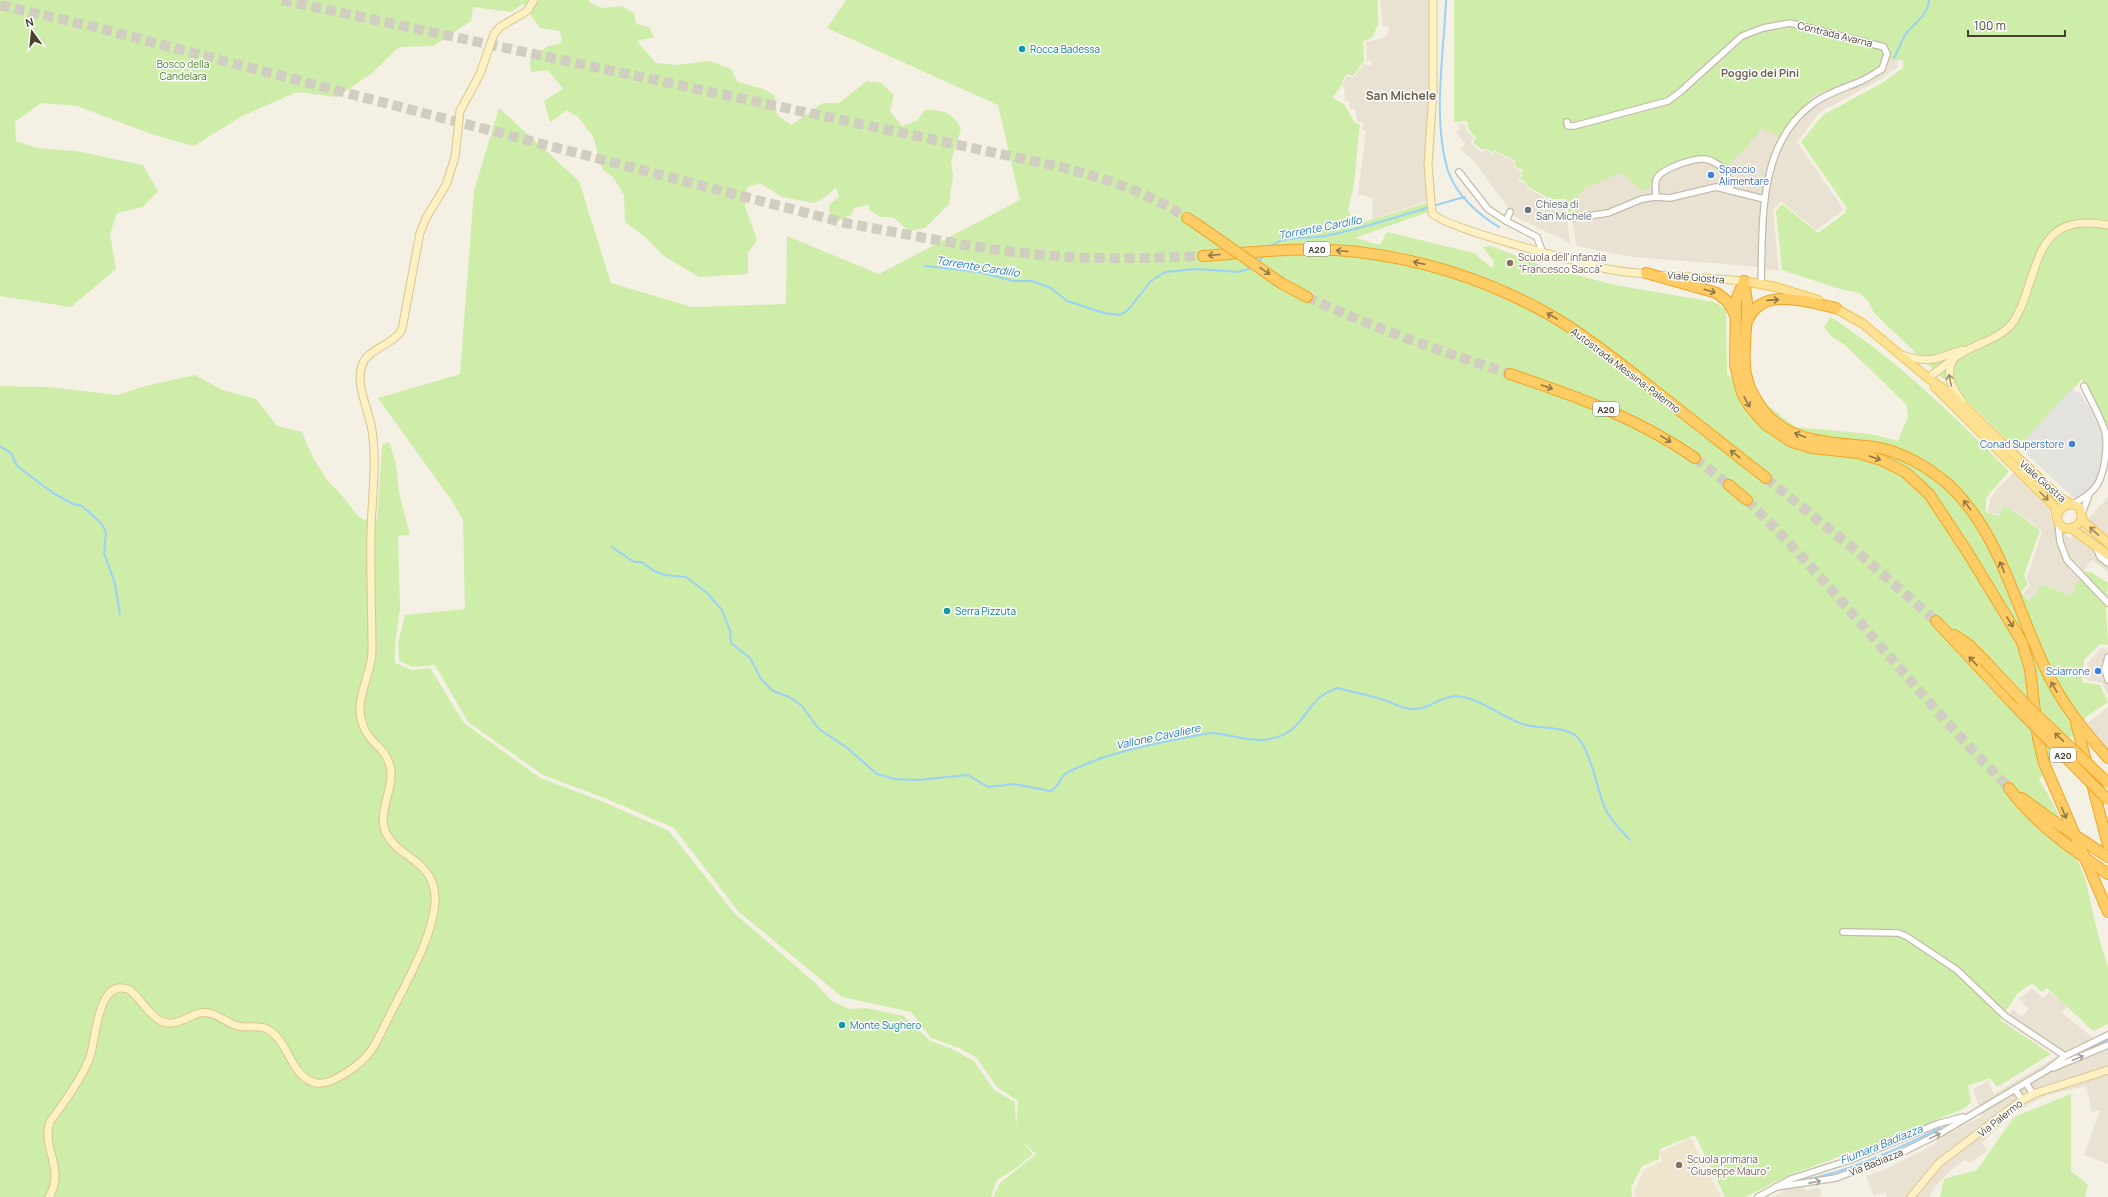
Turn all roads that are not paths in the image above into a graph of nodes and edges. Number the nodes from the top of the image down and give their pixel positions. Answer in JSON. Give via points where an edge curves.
{"nodes":[{"id":1,"x":534,"y":0,"type":"edge"},
{"id":2,"x":1433,"y":0,"type":"edge"},
{"id":3,"x":1567,"y":122,"type":"dead end"},
{"id":4,"x":1459,"y":172,"type":"dead end"},
{"id":5,"x":1731,"y":190,"type":"junction"},
{"id":6,"x":1656,"y":197,"type":"junction"},
{"id":7,"x":1764,"y":199,"type":"junction"},
{"id":8,"x":1510,"y":212,"type":"dead end"},
{"id":9,"x":1186,"y":218,"type":"tunnel mouth"},
{"id":10,"x":1574,"y":218,"type":"dead end"},
{"id":11,"x":1506,"y":221,"type":"junction"},
{"id":12,"x":2108,"y":224,"type":"edge"},
{"id":13,"x":1542,"y":251,"type":"junction"},
{"id":14,"x":1203,"y":256,"type":"tunnel mouth"},
{"id":15,"x":1646,"y":273,"type":"junction"},
{"id":16,"x":1744,"y":281,"type":"junction"},
{"id":17,"x":1761,"y":284,"type":"junction"},
{"id":18,"x":1307,"y":296,"type":"tunnel mouth"},
{"id":19,"x":1836,"y":308,"type":"junction"},
{"id":20,"x":1742,"y":323,"type":"junction"},
{"id":21,"x":1976,"y":346,"type":"junction"},
{"id":22,"x":1902,"y":355,"type":"junction"},
{"id":23,"x":1942,"y":358,"type":"junction"},
{"id":24,"x":1953,"y":361,"type":"junction"},
{"id":25,"x":1510,"y":374,"type":"tunnel mouth"},
{"id":26,"x":1928,"y":378,"type":"junction"},
{"id":27,"x":2084,"y":386,"type":"dead end"},
{"id":28,"x":1976,"y":419,"type":"junction"},
{"id":29,"x":1837,"y":448,"type":"junction"},
{"id":30,"x":1695,"y":458,"type":"tunnel mouth"},
{"id":31,"x":1766,"y":478,"type":"tunnel mouth"},
{"id":32,"x":1729,"y":485,"type":"tunnel mouth"},
{"id":33,"x":2089,"y":494,"type":"junction"},
{"id":34,"x":1747,"y":500,"type":"tunnel mouth"},
{"id":35,"x":2071,"y":504,"type":"junction"},
{"id":36,"x":2082,"y":515,"type":"junction"},
{"id":37,"x":2058,"y":518,"type":"junction"},
{"id":38,"x":2070,"y":529,"type":"junction"},
{"id":39,"x":2060,"y":542,"type":"junction"},
{"id":40,"x":2108,"y":543,"type":"edge"},
{"id":41,"x":2095,"y":544,"type":"junction"},
{"id":42,"x":2108,"y":555,"type":"edge"},
{"id":43,"x":2108,"y":563,"type":"edge"},
{"id":44,"x":2108,"y":603,"type":"edge"},
{"id":45,"x":1939,"y":625,"type":"tunnel mouth"},
{"id":46,"x":1965,"y":646,"type":"junction"},
{"id":47,"x":2108,"y":657,"type":"edge"},
{"id":48,"x":2108,"y":680,"type":"edge"},
{"id":49,"x":2075,"y":719,"type":"junction"},
{"id":50,"x":2108,"y":758,"type":"edge"},
{"id":51,"x":2108,"y":783,"type":"edge"},
{"id":52,"x":2009,"y":788,"type":"tunnel mouth"},
{"id":53,"x":2108,"y":800,"type":"edge"},
{"id":54,"x":2024,"y":804,"type":"junction"},
{"id":55,"x":2108,"y":844,"type":"edge"},
{"id":56,"x":2108,"y":857,"type":"edge"},
{"id":57,"x":2108,"y":874,"type":"edge"},
{"id":58,"x":2108,"y":912,"type":"edge"},
{"id":59,"x":1842,"y":932,"type":"dead end"},
{"id":60,"x":2108,"y":1035,"type":"edge"},
{"id":61,"x":2108,"y":1045,"type":"edge"},
{"id":62,"x":2065,"y":1056,"type":"junction"},
{"id":63,"x":2047,"y":1070,"type":"junction"},
{"id":64,"x":2108,"y":1070,"type":"edge"},
{"id":65,"x":2026,"y":1083,"type":"junction"},
{"id":66,"x":2015,"y":1089,"type":"junction"},
{"id":67,"x":2033,"y":1094,"type":"junction"},
{"id":68,"x":2022,"y":1100,"type":"junction"},
{"id":69,"x":1969,"y":1116,"type":"junction"},
{"id":70,"x":1776,"y":1187,"type":"junction"},
{"id":71,"x":49,"y":1197,"type":"edge"},
{"id":72,"x":1758,"y":1197,"type":"edge"},
{"id":73,"x":1911,"y":1197,"type":"edge"}],
"edges":[{"from":1,"to":71,"type":"main road","via":[[527,11],[500,27],[494,34],[480,74],[460,111],[455,157],[446,185],[420,233],[402,329],[394,339],[365,360],[361,370],[360,382],[374,446],[370,550],[372,652],[361,696],[360,715],[366,732],[382,749],[391,770],[384,812],[386,832],[390,839],[425,869],[431,879],[435,896],[430,927],[410,977],[369,1053],[344,1074],[319,1083],[300,1072],[275,1035],[266,1028],[235,1026],[210,1013],[166,1023],[158,1019],[130,990],[116,989],[100,1009],[91,1056],[50,1122],[48,1130],[57,1177]]},
{"from":2,"to":13,"type":"main road","name":"Viale Giostra","via":[[1433,92],[1428,165],[1431,210],[1442,221]]},
{"from":3,"to":7,"type":"street","name":"Contrada Avarna","via":[[1568,126],[1574,126],[1668,100],[1742,36],[1762,28],[1790,22],[1884,47],[1888,54],[1882,69],[1862,81],[1833,91],[1812,104],[1791,127],[1779,143]]},
{"from":4,"to":11,"type":"street","via":[[1488,209]]},
{"from":5,"to":6,"type":"street","via":[[1716,187],[1670,198]]},
{"from":5,"to":6,"type":"street","via":[[1726,171],[1703,159],[1674,166],[1660,174],[1656,181]]},
{"from":5,"to":7,"type":"street"},
{"from":6,"to":10,"type":"street","via":[[1634,201],[1608,213]]},
{"from":7,"to":17,"type":"street"},
{"from":8,"to":11,"type":"street"},
{"from":9,"to":18,"type":"highway","one_way":true,"bridge":true},
{"from":11,"to":13,"type":"street","via":[[1537,237]]},
{"from":12,"to":21,"type":"main road","via":[[2074,223],[2051,236],[2040,252],[2021,309],[2014,322],[1997,336]]},
{"from":13,"to":15,"type":"main road","name":"Viale Giostra","via":[[1608,269]]},
{"from":31,"to":14,"type":"highway","name":"Autostrada Messina-Palermo","number":"A20","one_way":true,"via":[[1574,329],[1498,289],[1456,273],[1380,255],[1317,249]]},
{"from":15,"to":16,"type":"main road","name":"Viale Giostra"},
{"from":15,"to":20,"type":"highway","one_way":true,"via":[[1717,293],[1731,306]]},
{"from":16,"to":17,"type":"main road","name":"Viale Giostra"},
{"from":16,"to":20,"type":"highway","via":[[1747,308]]},
{"from":17,"to":19,"type":"main road","name":"Viale Giostra","via":[[1797,292]]},
{"from":20,"to":19,"type":"highway","one_way":true,"via":[[1756,306],[1770,299],[1808,302]]},
{"from":19,"to":22,"type":"main road","name":"Viale Giostra","via":[[1862,323]]},
{"from":20,"to":29,"type":"highway","via":[[1736,374],[1750,407],[1764,424],[1792,442],[1812,448]]},
{"from":21,"to":23,"type":"main road"},
{"from":21,"to":24,"type":"main road"},
{"from":22,"to":23,"type":"main road","via":[[1926,361]]},
{"from":22,"to":26,"type":"main road","name":"Viale Giostra"},
{"from":23,"to":26,"type":"main road","via":[[1934,365]]},
{"from":24,"to":26,"type":"main road"},
{"from":28,"to":24,"type":"main road","one_way":true,"via":[[1949,379]]},
{"from":25,"to":30,"type":"highway","number":"A20","one_way":true,"via":[[1581,399],[1630,420],[1666,438]]},
{"from":26,"to":28,"type":"main road","name":"Viale Giostra","via":[[1951,394]]},
{"from":26,"to":37,"type":"main road","name":"Viale Giostra","one_way":true,"via":[[2054,506]]},
{"from":27,"to":33,"type":"street","via":[[2107,440],[2101,476]]},
{"from":28,"to":35,"type":"main road","name":"Viale Giostra","via":[[2059,497]]},
{"from":49,"to":29,"type":"highway","one_way":true,"via":[[2046,672],[1989,536],[1963,500],[1934,474],[1902,456],[1875,448]]},
{"from":29,"to":58,"type":"highway","one_way":true,"via":[[1888,463],[1905,472],[1929,494],[2019,635],[2030,669],[2039,742],[2049,777]]},
{"from":32,"to":34,"type":"highway"},
{"from":33,"to":35,"type":"street"},
{"from":33,"to":36,"type":"street"},
{"from":35,"to":36,"type":"main road","via":[[2080,508]]},
{"from":35,"to":37,"type":"main road","via":[[2063,506]]},
{"from":36,"to":38,"type":"main road","via":[[2079,525]]},
{"from":40,"to":36,"type":"main road","one_way":true,"via":[[2084,522]]},
{"from":37,"to":38,"type":"main road","via":[[2063,526]]},
{"from":37,"to":39,"type":"street"},
{"from":38,"to":39,"type":"street","via":[[2063,534]]},
{"from":38,"to":41,"type":"main road"},
{"from":39,"to":44,"type":"street","via":[[2069,563]]},
{"from":41,"to":42,"type":"main road"},
{"from":41,"to":43,"type":"street","via":[[2100,558]]},
{"from":45,"to":46,"type":"highway","number":"A20"},
{"from":51,"to":46,"type":"highway","one_way":true,"bridge":true,"via":[[2027,706],[1984,660]]},
{"from":53,"to":46,"type":"highway","number":"A20","one_way":true,"bridge":true,"via":[[2000,690]]},
{"from":47,"to":48,"type":"street","via":[[2105,668]]},
{"from":49,"to":50,"type":"highway"},
{"from":49,"to":55,"type":"highway","bridge":true},
{"from":52,"to":54,"type":"highway"},
{"from":54,"to":56,"type":"highway"},
{"from":54,"to":57,"type":"highway","via":[[2040,825]]},
{"from":59,"to":62,"type":"street","via":[[1898,933],[1906,936],[1957,970],[2006,1016]]},
{"from":60,"to":62,"type":"street","name":"Via Badiazza"},
{"from":63,"to":61,"type":"street","name":"Via Badiazza","one_way":true},
{"from":62,"to":63,"type":"street","name":"Via Badiazza"},
{"from":63,"to":65,"type":"street","name":"Via Badiazza"},
{"from":64,"to":67,"type":"main road","name":"Via Palermo"},
{"from":65,"to":66,"type":"street","name":"Via Badiazza"},
{"from":65,"to":67,"type":"street"},
{"from":66,"to":68,"type":"street"},
{"from":66,"to":69,"type":"street","name":"Via Badiazza"},
{"from":67,"to":68,"type":"main road","name":"Via Palermo"},
{"from":68,"to":73,"type":"main road","name":"Via Palermo","via":[[1939,1163]]},
{"from":69,"to":70,"type":"street","name":"Via Badiazza","via":[[1937,1124]]},
{"from":70,"to":69,"type":"street","name":"Via Badiazza","one_way":true,"via":[[1836,1178],[1901,1152]]},
{"from":70,"to":72,"type":"street","name":"Via Badiazza"}]}
